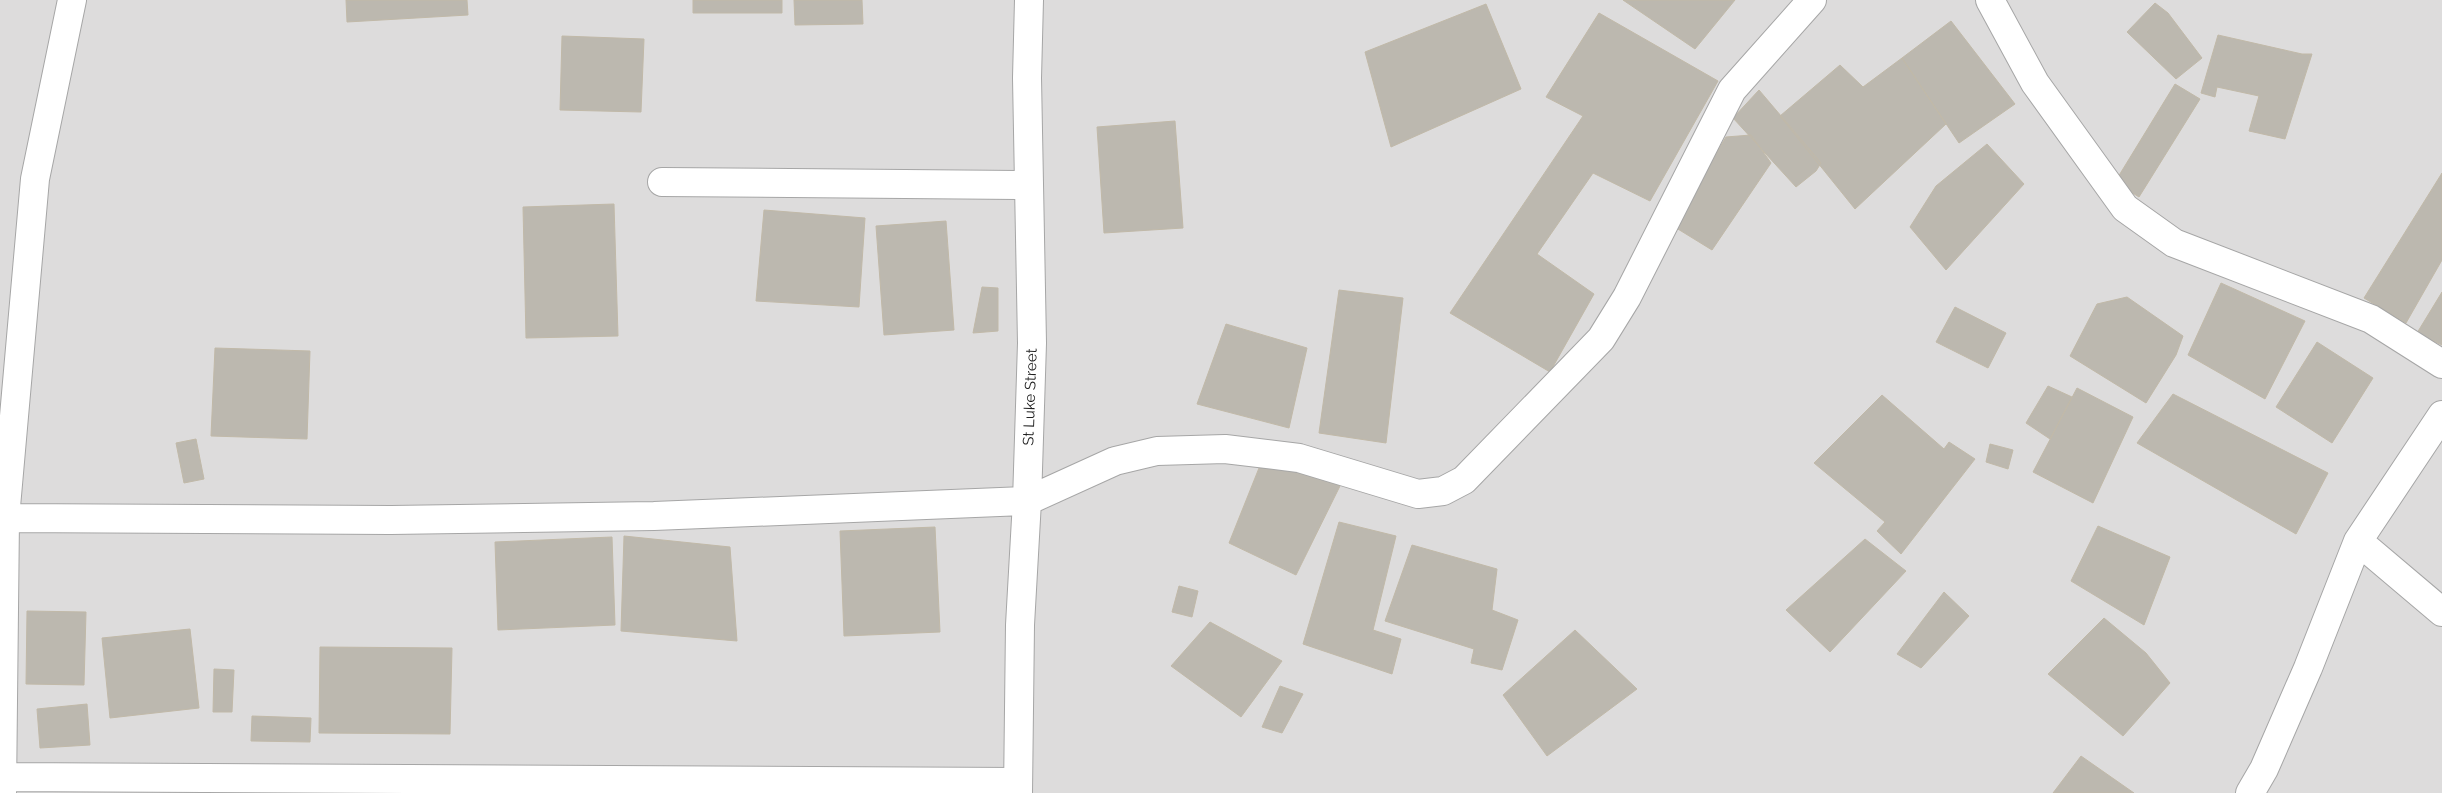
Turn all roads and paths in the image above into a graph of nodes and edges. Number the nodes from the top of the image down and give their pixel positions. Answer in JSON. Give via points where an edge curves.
{"nodes":[{"id":1,"x":72,"y":0,"type":"edge"},
{"id":2,"x":1029,"y":0,"type":"edge"},
{"id":3,"x":1812,"y":0,"type":"edge"},
{"id":4,"x":1990,"y":0,"type":"edge"},
{"id":5,"x":662,"y":182,"type":"dead end"},
{"id":6,"x":1029,"y":185,"type":"junction"},
{"id":7,"x":2442,"y":364,"type":"edge"},
{"id":8,"x":2442,"y":415,"type":"edge"},
{"id":9,"x":1027,"y":501,"type":"junction"},
{"id":10,"x":2,"y":518,"type":"edge"},
{"id":11,"x":2358,"y":541,"type":"junction"},
{"id":12,"x":2442,"y":612,"type":"edge"},
{"id":13,"x":2,"y":785,"type":"edge"},
{"id":14,"x":1018,"y":788,"type":"edge"},
{"id":15,"x":2250,"y":793,"type":"edge"}],
"edges":[{"from":1,"to":10,"type":"street","via":[[35,179]]},
{"from":2,"to":6,"type":"street","name":"St Luke Street"},
{"from":3,"to":9,"type":"street","via":[[1732,90],[1627,297],[1600,340],[1464,480],[1443,491],[1418,494],[1299,458],[1225,449],[1157,451],[1115,461]]},
{"from":4,"to":7,"type":"street","via":[[2035,83],[2125,208],[2174,243],[2371,319]]},
{"from":5,"to":6,"type":"street"},
{"from":6,"to":9,"type":"street","name":"St Luke Street","via":[[1032,343]]},
{"from":8,"to":11,"type":"street"},
{"from":9,"to":10,"type":"street","via":[[654,516],[391,520]]},
{"from":9,"to":14,"type":"street","name":"St Luke Street","via":[[1020,624]]},
{"from":10,"to":13,"type":"street"},
{"from":11,"to":12,"type":"street"},
{"from":11,"to":15,"type":"street","via":[[2304,676],[2264,769]]},
{"from":13,"to":14,"type":"street"}]}
